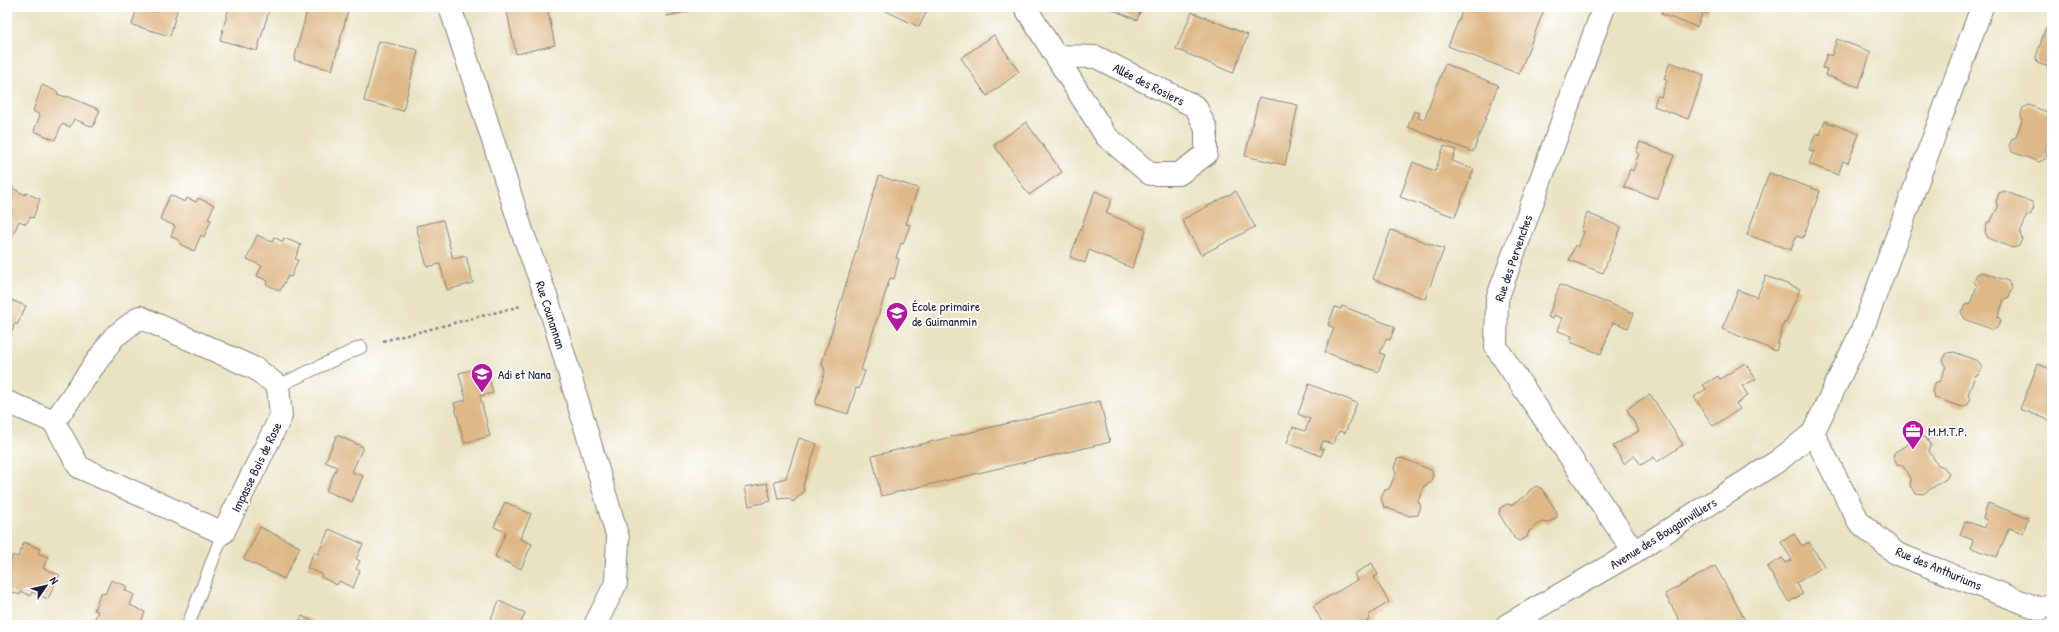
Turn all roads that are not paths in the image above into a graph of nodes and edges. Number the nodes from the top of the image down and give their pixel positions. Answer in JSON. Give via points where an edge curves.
{"nodes":[{"id":1,"x":450,"y":7,"type":"edge"},
{"id":2,"x":1025,"y":7,"type":"edge"},
{"id":3,"x":1604,"y":7,"type":"edge"},
{"id":4,"x":1982,"y":7,"type":"edge"},
{"id":5,"x":1056,"y":56,"type":"junction"},
{"id":6,"x":361,"y":347,"type":"road end"},
{"id":7,"x":278,"y":386,"type":"junction"},
{"id":8,"x":7,"y":402,"type":"edge"},
{"id":9,"x":54,"y":422,"type":"junction"},
{"id":10,"x":1813,"y":433,"type":"junction"},
{"id":11,"x":223,"y":533,"type":"junction"},
{"id":12,"x":1634,"y":552,"type":"junction"},
{"id":13,"x":2052,"y":604,"type":"edge"},
{"id":14,"x":188,"y":625,"type":"edge"},
{"id":15,"x":595,"y":625,"type":"edge"},
{"id":16,"x":1508,"y":625,"type":"edge"}],
"edges":[{"from":1,"to":15,"type":"street","name":"Rue Counannan","via":[[522,234],[548,301],[618,538],[616,583]]},
{"from":2,"to":5,"type":"street","name":"Allée des Rosiers"},
{"from":3,"to":12,"type":"street","name":"Rue des Pervenches","via":[[1497,299],[1496,346]]},
{"from":4,"to":10,"type":"street","via":[[1863,328]]},
{"from":5,"to":5,"type":"street","name":"Allée des Rosiers","via":[[1106,136],[1150,174],[1179,174],[1206,154],[1206,128],[1196,107],[1096,57]]},
{"from":6,"to":7,"type":"lane"},
{"from":7,"to":9,"type":"street","via":[[256,369],[140,317],[114,337]]},
{"from":7,"to":11,"type":"street","name":"Impasse Bois de Rose","via":[[281,416]]},
{"from":8,"to":9,"type":"street"},
{"from":9,"to":11,"type":"street","via":[[80,467]]},
{"from":10,"to":12,"type":"street","name":"Avenue des Bougainvilliers","via":[[1778,461]]},
{"from":10,"to":13,"type":"street","name":"Rue des Anthuriums","via":[[1859,522],[1897,554],[2040,609]]},
{"from":11,"to":14,"type":"lane"},
{"from":12,"to":16,"type":"street","name":"Avenue des Bougainvilliers"}]}
